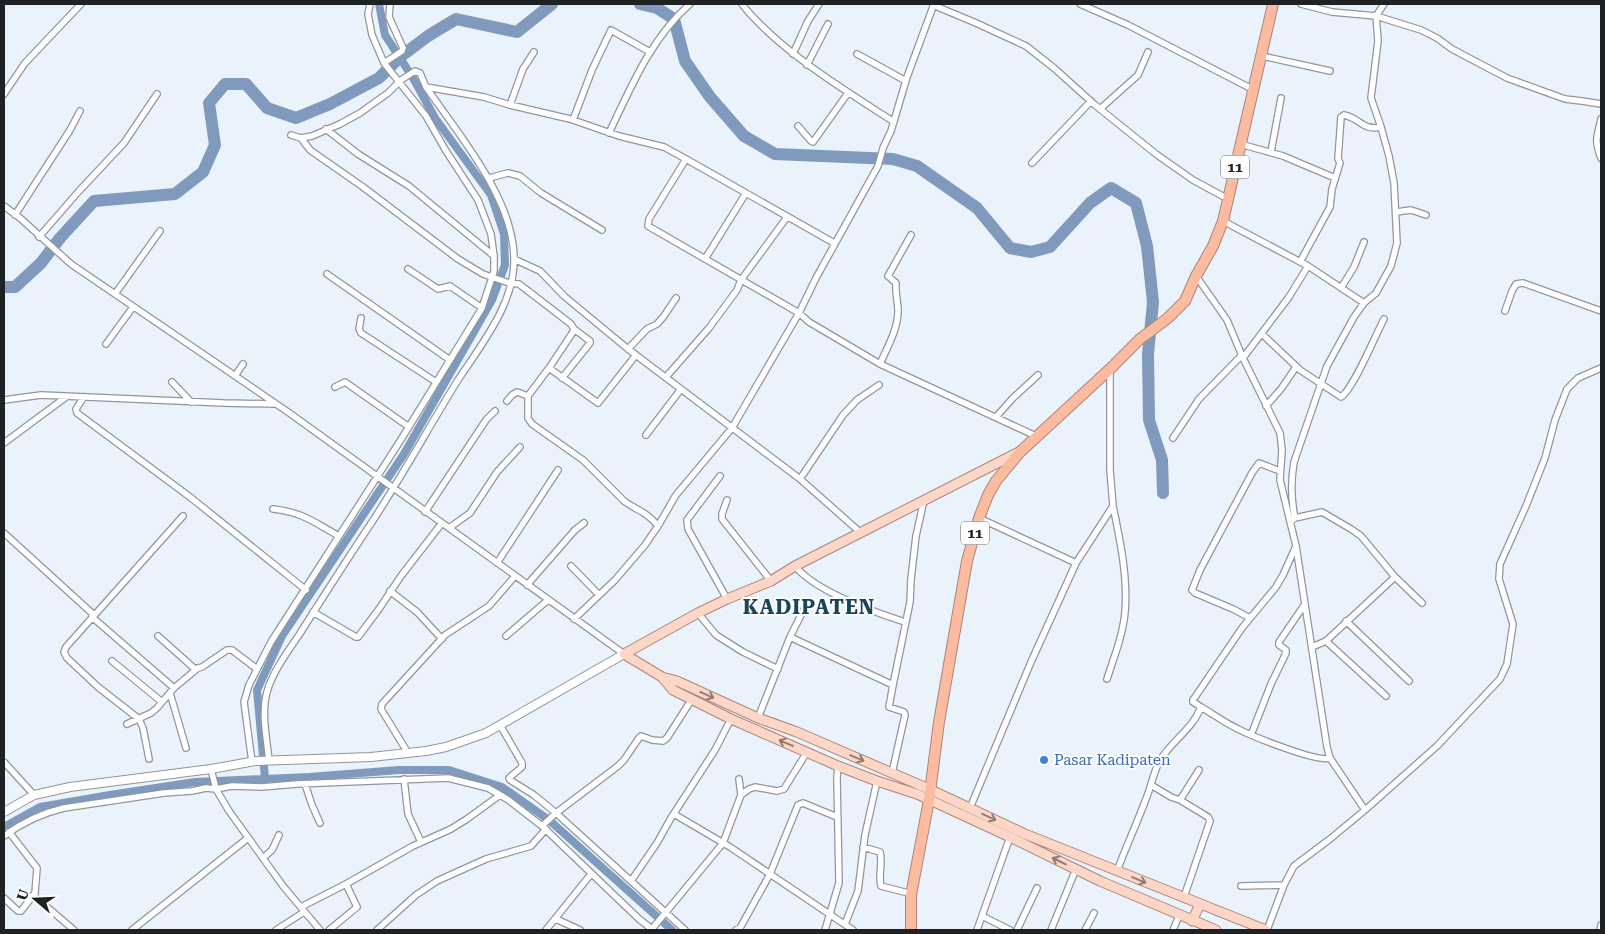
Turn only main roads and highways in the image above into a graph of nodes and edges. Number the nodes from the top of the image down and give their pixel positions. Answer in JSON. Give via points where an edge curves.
{"nodes":[{"id":1,"x":1273,"y":4,"type":"edge"},
{"id":2,"x":1020,"y":452,"type":"junction"},
{"id":3,"x":624,"y":654,"type":"junction"},
{"id":4,"x":662,"y":677,"type":"junction"},
{"id":5,"x":929,"y":794,"type":"junction"},
{"id":6,"x":4,"y":812,"type":"edge"},
{"id":7,"x":1200,"y":904,"type":"junction"},
{"id":8,"x":1192,"y":921,"type":"junction"},
{"id":9,"x":1255,"y":929,"type":"edge"},
{"id":10,"x":912,"y":930,"type":"edge"},
{"id":11,"x":1216,"y":930,"type":"edge"},
{"id":12,"x":1266,"y":930,"type":"edge"}],
"edges":[{"from":1,"to":2,"type":"highway","number":"11","via":[[1223,221],[1185,302],[1140,338]]},
{"from":2,"to":3,"type":"main road"},
{"from":2,"to":5,"type":"highway","number":"11","via":[[988,496],[967,561]]},
{"from":3,"to":4,"type":"main road"},
{"from":3,"to":6,"type":"main road","via":[[486,733],[446,746],[370,757],[254,762],[212,773],[70,787],[34,795]]},
{"from":4,"to":5,"type":"main road","one_way":true,"via":[[892,773]]},
{"from":5,"to":4,"type":"main road","one_way":true,"via":[[877,781],[838,766],[673,690]]},
{"from":5,"to":7,"type":"main road","one_way":true},
{"from":8,"to":5,"type":"main road","one_way":true,"via":[[1076,869]]},
{"from":5,"to":10,"type":"highway","number":"11","via":[[912,894]]},
{"from":7,"to":8,"type":"main road"},
{"from":7,"to":9,"type":"main road"},
{"from":8,"to":11,"type":"main road"},
{"from":9,"to":12,"type":"main road"}]}
